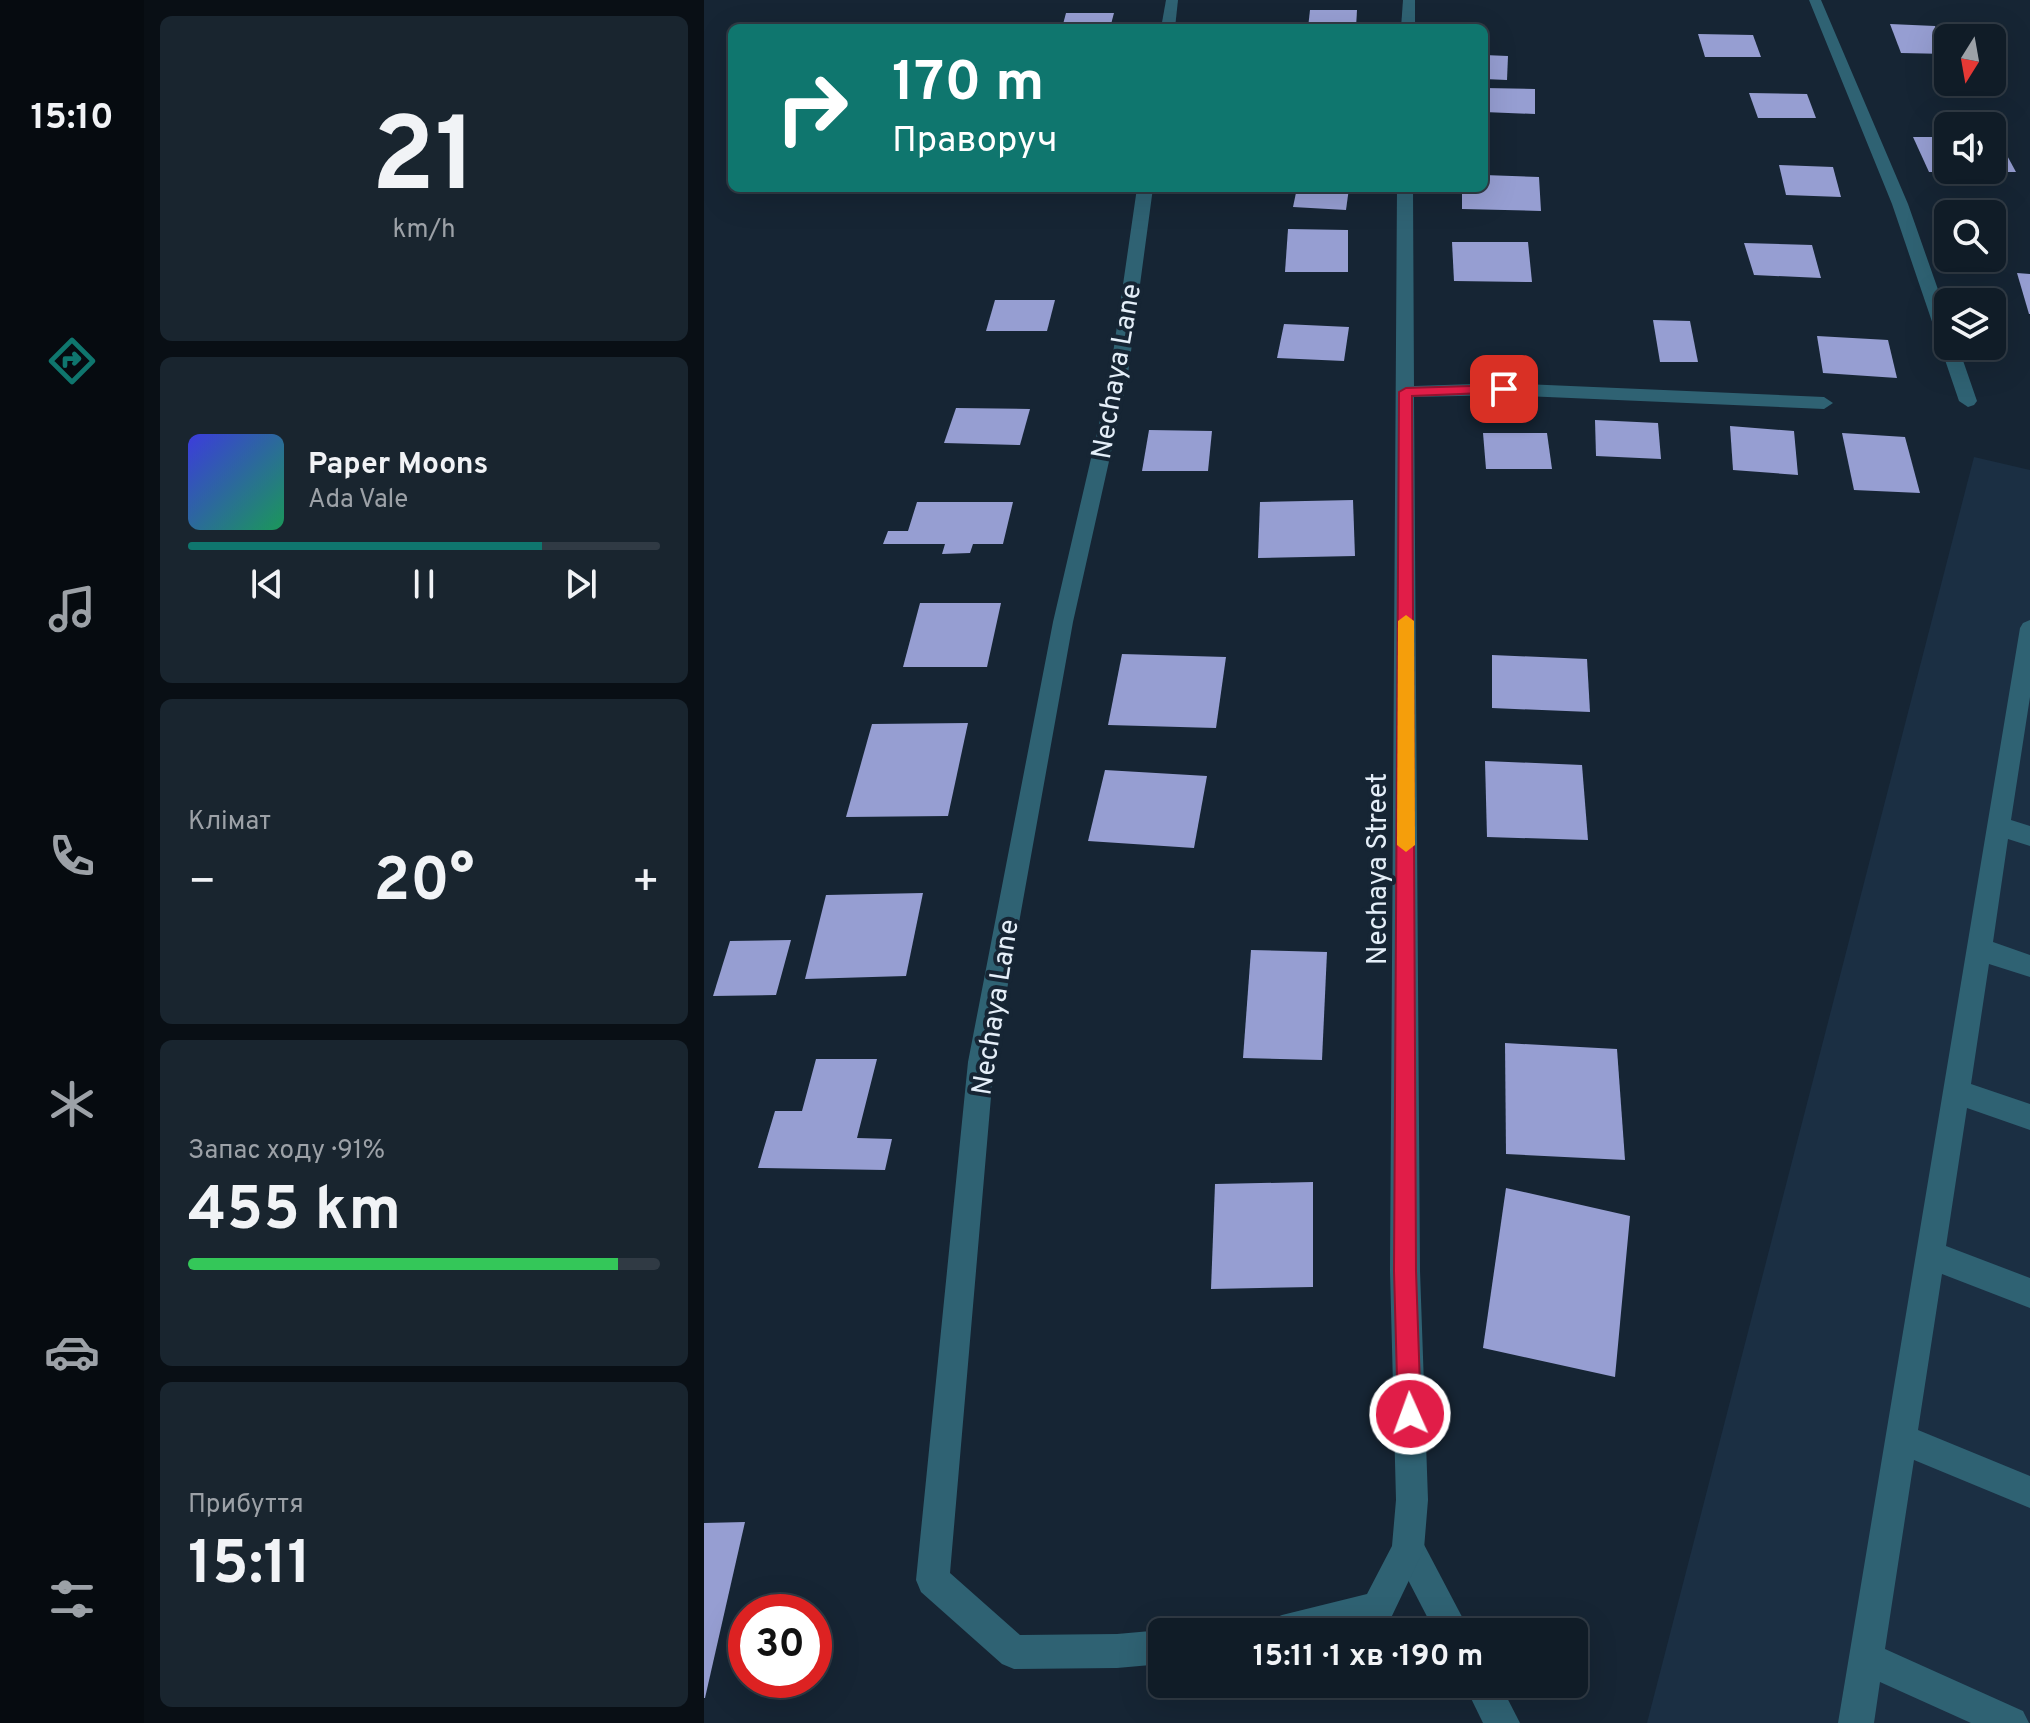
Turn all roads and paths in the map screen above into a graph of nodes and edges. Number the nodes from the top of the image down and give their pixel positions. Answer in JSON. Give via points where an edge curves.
{"nodes":[{"id":1,"x":1172,"y":0,"type":"edge"},
{"id":2,"x":1409,"y":0,"type":"edge"},
{"id":3,"x":1815,"y":0,"type":"edge"},
{"id":4,"x":1169,"y":24,"type":"edge"},
{"id":5,"x":1408,"y":24,"type":"edge"},
{"id":6,"x":1144,"y":192,"type":"edge"},
{"id":7,"x":1405,"y":192,"type":"edge"},
{"id":8,"x":1934,"y":303,"type":"edge"},
{"id":9,"x":1954,"y":360,"type":"edge"},
{"id":10,"x":1406,"y":392,"type":"junction"},
{"id":11,"x":1968,"y":401,"type":"dead end"},
{"id":12,"x":1824,"y":403,"type":"dead end"},
{"id":13,"x":2030,"y":628,"type":"edge"},
{"id":14,"x":2023,"y":722,"type":"edge"},
{"id":15,"x":1999,"y":826,"type":"junction"},
{"id":16,"x":2030,"y":836,"type":"edge"},
{"id":17,"x":1979,"y":949,"type":"junction"},
{"id":18,"x":2030,"y":966,"type":"edge"},
{"id":19,"x":1956,"y":1091,"type":"junction"},
{"id":20,"x":2030,"y":1117,"type":"edge"},
{"id":21,"x":1931,"y":1255,"type":"junction"},
{"id":22,"x":2030,"y":1293,"type":"edge"},
{"id":23,"x":1901,"y":1439,"type":"junction"},
{"id":24,"x":2030,"y":1492,"type":"edge"},
{"id":25,"x":1408,"y":1549,"type":"junction"},
{"id":26,"x":1338,"y":1618,"type":"edge"},
{"id":27,"x":1445,"y":1618,"type":"edge"},
{"id":28,"x":1148,"y":1648,"type":"edge"},
{"id":29,"x":1867,"y":1659,"type":"junction"},
{"id":30,"x":1489,"y":1698,"type":"edge"},
{"id":31,"x":1502,"y":1723,"type":"edge"},
{"id":32,"x":1856,"y":1723,"type":"edge"},
{"id":33,"x":2011,"y":1723,"type":"edge"}],
"edges":[{"from":1,"to":4,"type":"street"},
{"from":2,"to":5,"type":"street"},
{"from":3,"to":8,"type":"street","via":[[1900,204]]},
{"from":6,"to":28,"type":"street","name":"Nechaya Lane","via":[[1118,381],[1063,622],[981,1062],[933,1580],[1014,1652]]},
{"from":7,"to":10,"type":"street","name":"Nechaya Street"},
{"from":9,"to":11,"type":"street"},
{"from":10,"to":12,"type":"street","via":[[1504,389]]},
{"from":10,"to":25,"type":"street","name":"Nechaya Street","via":[[1405,1271],[1412,1500]]},
{"from":13,"to":14,"type":"street"},
{"from":14,"to":15,"type":"street"},
{"from":15,"to":16,"type":"street"},
{"from":15,"to":17,"type":"street"},
{"from":17,"to":18,"type":"street"},
{"from":17,"to":19,"type":"street"},
{"from":19,"to":20,"type":"street"},
{"from":19,"to":21,"type":"street"},
{"from":21,"to":22,"type":"street"},
{"from":21,"to":23,"type":"street"},
{"from":23,"to":24,"type":"street"},
{"from":23,"to":29,"type":"street"},
{"from":25,"to":26,"type":"street","via":[[1378,1608]]},
{"from":25,"to":27,"type":"street"},
{"from":29,"to":32,"type":"street"},
{"from":29,"to":33,"type":"street"},
{"from":30,"to":31,"type":"street"}]}
